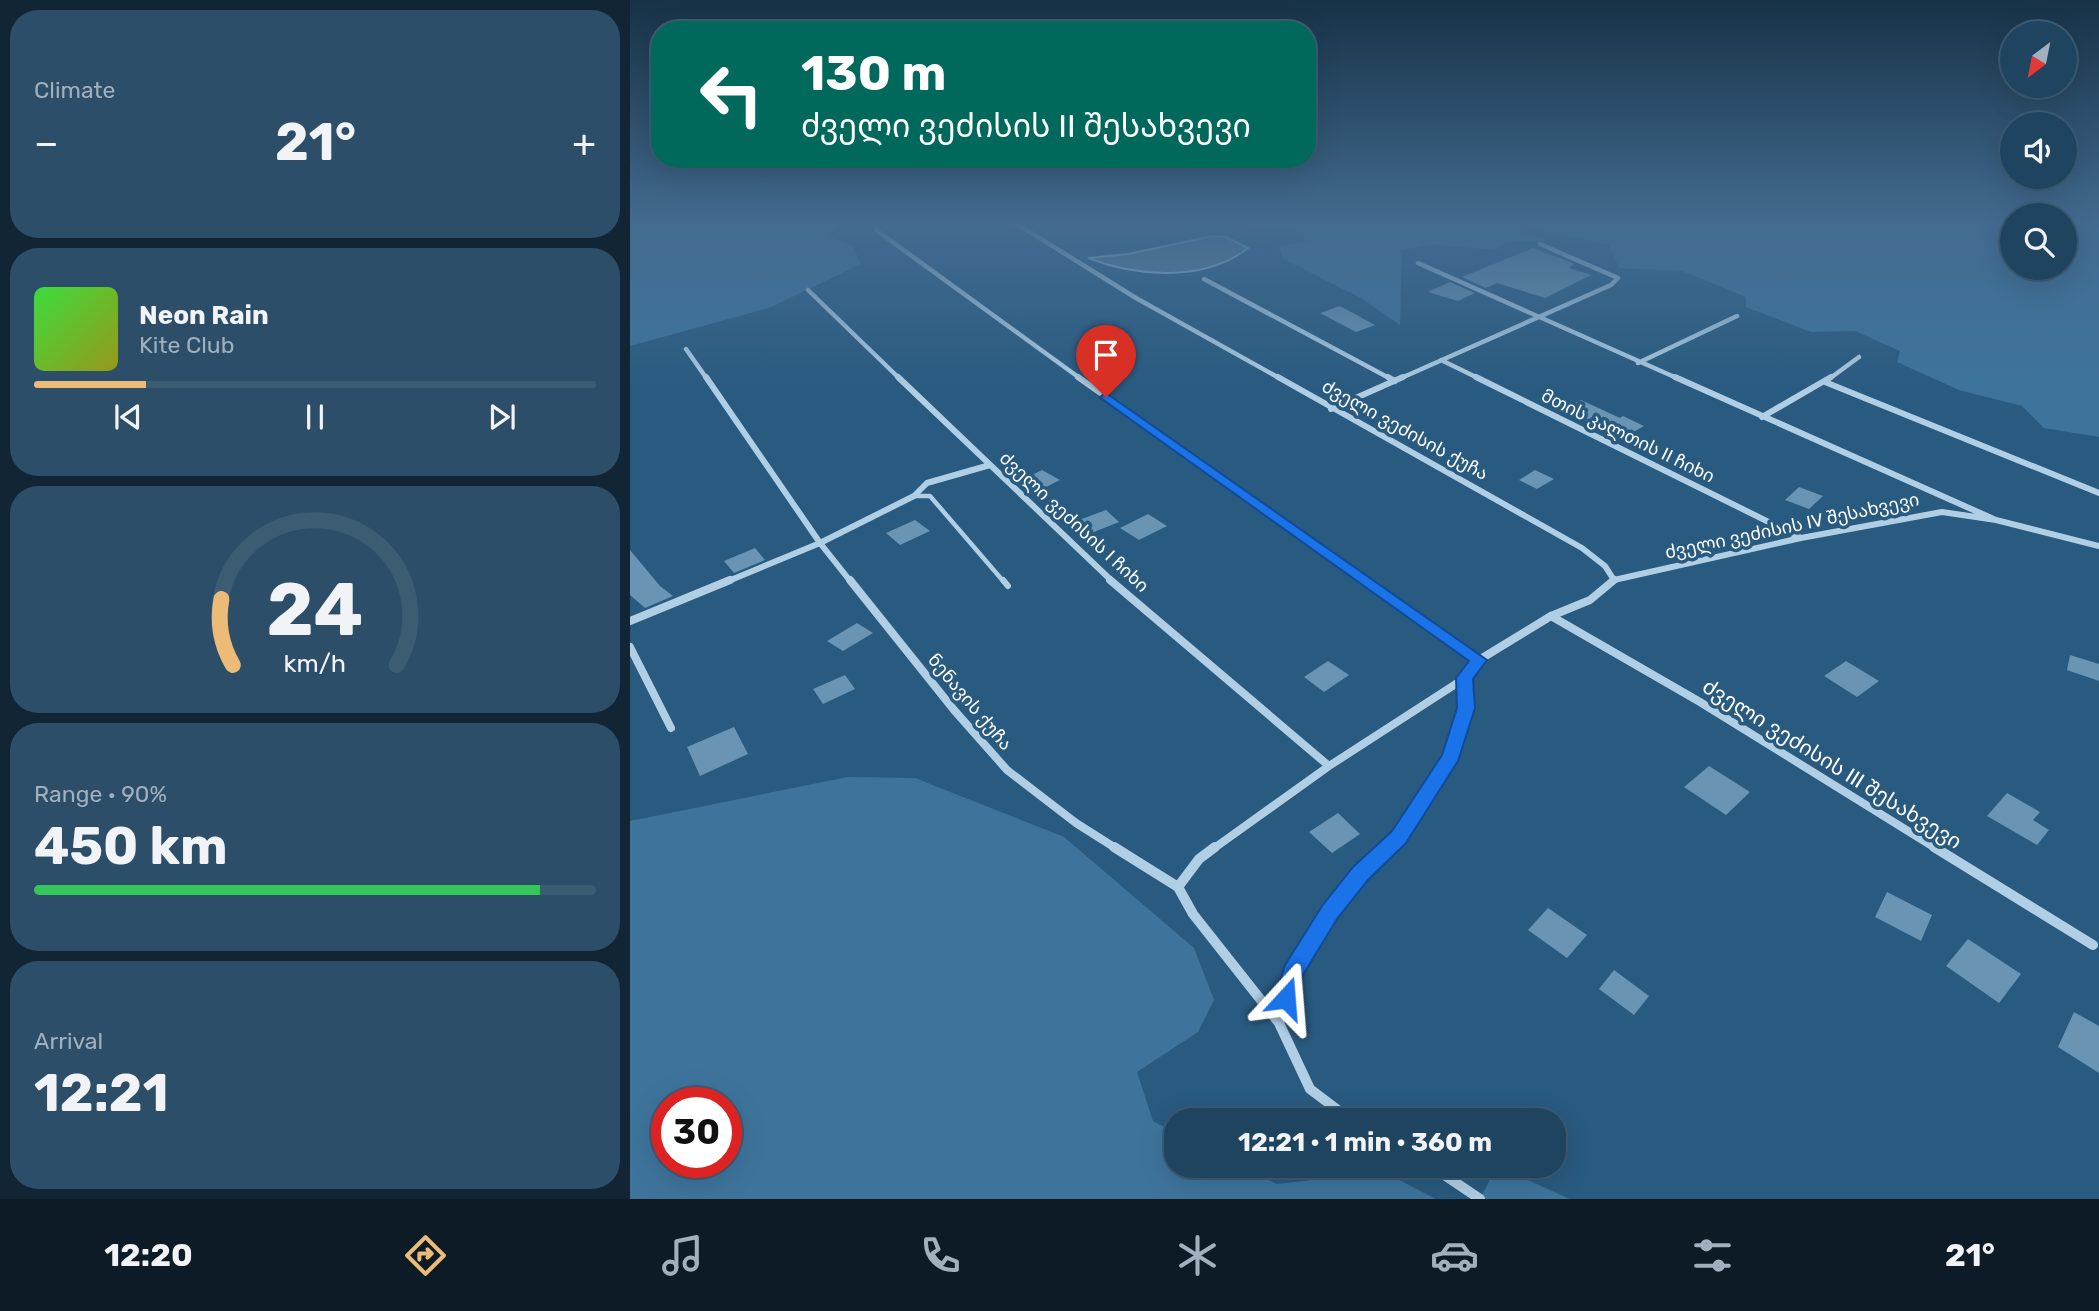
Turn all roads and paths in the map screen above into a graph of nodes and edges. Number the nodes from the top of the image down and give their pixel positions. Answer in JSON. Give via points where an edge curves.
{"nodes":[{"id":1,"x":944,"y":280,"type":"edge"},
{"id":2,"x":1107,"y":280,"type":"edge"},
{"id":3,"x":1205,"y":280,"type":"edge"},
{"id":4,"x":1454,"y":280,"type":"edge"},
{"id":5,"x":1616,"y":280,"type":"edge"},
{"id":6,"x":808,"y":290,"type":"dead end"},
{"id":7,"x":1737,"y":316,"type":"dead end"},
{"id":8,"x":1535,"y":318,"type":"junction"},
{"id":9,"x":686,"y":349,"type":"dead end"},
{"id":10,"x":1860,"y":357,"type":"dead end"},
{"id":11,"x":1441,"y":360,"type":"junction"},
{"id":12,"x":1638,"y":363,"type":"junction"},
{"id":13,"x":1395,"y":381,"type":"junction"},
{"id":14,"x":1825,"y":382,"type":"junction"},
{"id":15,"x":1331,"y":409,"type":"junction"},
{"id":16,"x":1762,"y":417,"type":"junction"},
{"id":17,"x":990,"y":465,"type":"junction"},
{"id":18,"x":2099,"y":493,"type":"edge"},
{"id":19,"x":914,"y":496,"type":"junction"},
{"id":20,"x":1996,"y":520,"type":"junction"},
{"id":21,"x":1801,"y":538,"type":"junction"},
{"id":22,"x":820,"y":543,"type":"junction"},
{"id":23,"x":2099,"y":546,"type":"edge"},
{"id":24,"x":1614,"y":580,"type":"junction"},
{"id":25,"x":1008,"y":586,"type":"dead end"},
{"id":26,"x":1551,"y":615,"type":"junction"},
{"id":27,"x":630,"y":621,"type":"edge"},
{"id":28,"x":630,"y":647,"type":"edge"},
{"id":29,"x":1479,"y":660,"type":"junction"},
{"id":30,"x":1465,"y":678,"type":"junction"},
{"id":31,"x":671,"y":728,"type":"dead end"},
{"id":32,"x":1329,"y":766,"type":"junction"},
{"id":33,"x":1178,"y":887,"type":"junction"},
{"id":34,"x":2093,"y":945,"type":"dead end"},
{"id":35,"x":1279,"y":1023,"type":"junction"},
{"id":36,"x":1335,"y":1108,"type":"edge"},
{"id":37,"x":1449,"y":1178,"type":"edge"},
{"id":38,"x":1480,"y":1199,"type":"edge"}],
"edges":[{"from":1,"to":29,"type":"street"},
{"from":2,"to":15,"type":"street","name":"ძველი ვეძისის ქუჩა"},
{"from":3,"to":13,"type":"street"},
{"from":4,"to":8,"type":"street"},
{"from":5,"to":8,"type":"street"},
{"from":6,"to":17,"type":"street","name":"ძველი ვეძისის I ჩიხი"},
{"from":7,"to":12,"type":"street"},
{"from":8,"to":11,"type":"street"},
{"from":8,"to":12,"type":"street"},
{"from":9,"to":22,"type":"street","name":"ნენავის ქუჩა"},
{"from":10,"to":14,"type":"street"},
{"from":11,"to":13,"type":"street"},
{"from":11,"to":21,"type":"street","name":"მთის კალთის II ჩიხი"},
{"from":12,"to":16,"type":"street"},
{"from":13,"to":15,"type":"street"},
{"from":14,"to":16,"type":"street"},
{"from":14,"to":18,"type":"street"},
{"from":15,"to":24,"type":"street","name":"ძველი ვეძისის ქუჩა","via":[[1582,548],[1605,566]]},
{"from":16,"to":20,"type":"street"},
{"from":17,"to":19,"type":"street","via":[[928,483]]},
{"from":17,"to":32,"type":"street","name":"ძველი ვეძისის I ჩიხი","via":[[1094,566]]},
{"from":19,"to":22,"type":"street"},
{"from":19,"to":25,"type":"lane","via":[[930,496]]},
{"from":20,"to":21,"type":"street","name":"ძველი ვეძისის IV შესახვევი","via":[[1942,512]]},
{"from":20,"to":23,"type":"street","name":"ძველი ვეძისის IV შესახვევი"},
{"from":21,"to":24,"type":"street","name":"ძველი ვეძისის IV შესახვევი"},
{"from":22,"to":27,"type":"street"},
{"from":22,"to":33,"type":"street","name":"ნენავის ქუჩა","via":[[1007,770],[1076,823]]},
{"from":24,"to":26,"type":"street","via":[[1590,600]]},
{"from":26,"to":29,"type":"street"},
{"from":26,"to":34,"type":"street","name":"ძველი ვეძისის III შესახვევი"},
{"from":28,"to":31,"type":"street"},
{"from":29,"to":30,"type":"street"},
{"from":30,"to":32,"type":"street"},
{"from":30,"to":35,"type":"street","via":[[1466,708],[1451,756],[1399,837],[1329,912],[1293,972]]},
{"from":32,"to":33,"type":"street","via":[[1199,859]]},
{"from":33,"to":35,"type":"street","name":"ნენავის ქუჩა","via":[[1193,914]]},
{"from":35,"to":36,"type":"street","via":[[1310,1089]]},
{"from":37,"to":38,"type":"street"}]}
